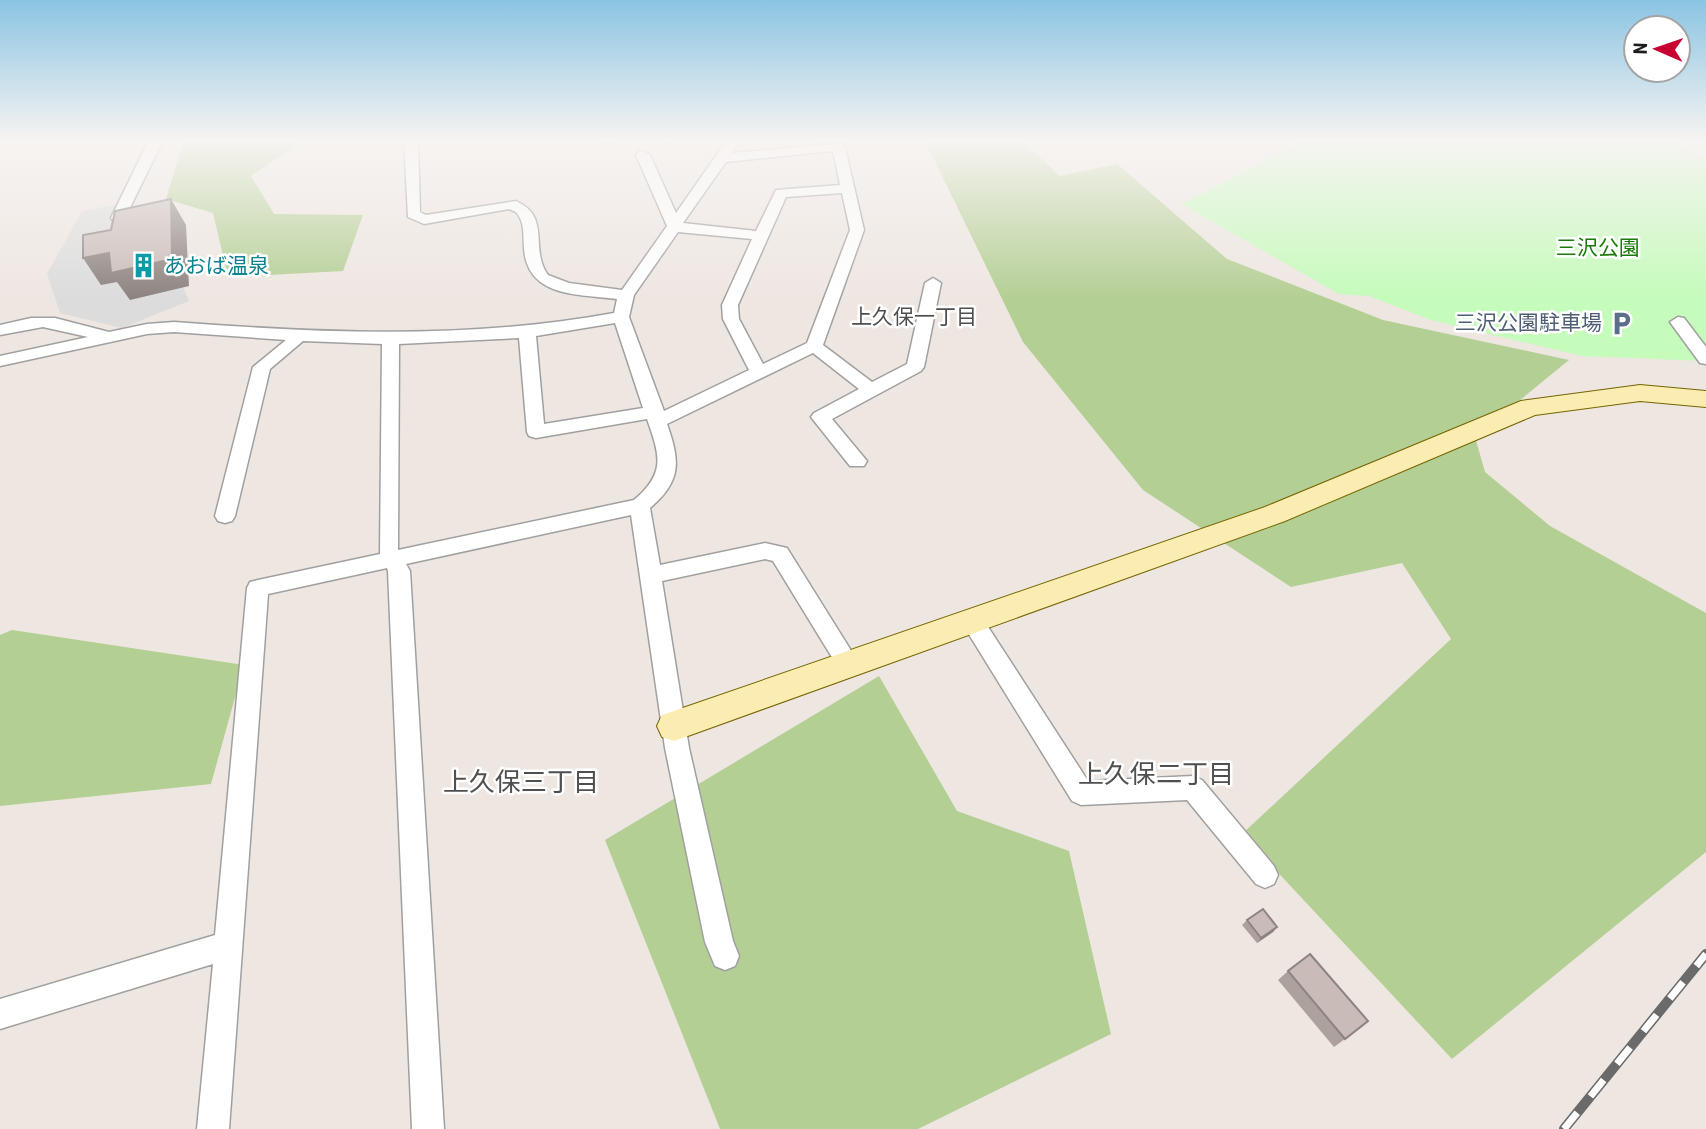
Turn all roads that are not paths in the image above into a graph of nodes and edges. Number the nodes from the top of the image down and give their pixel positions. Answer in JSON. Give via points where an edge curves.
{"nodes":[{"id":1,"x":130,"y":193,"type":"edge"},
{"id":2,"x":412,"y":193,"type":"edge"},
{"id":3,"x":659,"y":193,"type":"edge"},
{"id":4,"x":698,"y":193,"type":"edge"},
{"id":5,"x":786,"y":193,"type":"edge"},
{"id":6,"x":847,"y":193,"type":"edge"},
{"id":7,"x":118,"y":218,"type":"edge"},
{"id":8,"x":674,"y":227,"type":"junction"},
{"id":9,"x":763,"y":236,"type":"junction"},
{"id":10,"x":933,"y":283,"type":"dead end"},
{"id":11,"x":626,"y":295,"type":"junction"},
{"id":12,"x":621,"y":317,"type":"junction"},
{"id":13,"x":1678,"y":322,"type":"dead end"},
{"id":14,"x":0,"y":330,"type":"edge"},
{"id":15,"x":527,"y":334,"type":"junction"},
{"id":16,"x":299,"y":335,"type":"junction"},
{"id":17,"x":109,"y":337,"type":"junction"},
{"id":18,"x":391,"y":340,"type":"junction"},
{"id":19,"x":814,"y":345,"type":"junction"},
{"id":20,"x":1706,"y":359,"type":"edge"},
{"id":21,"x":0,"y":361,"type":"edge"},
{"id":22,"x":759,"y":372,"type":"junction"},
{"id":23,"x":871,"y":390,"type":"junction"},
{"id":24,"x":1706,"y":399,"type":"edge"},
{"id":25,"x":657,"y":417,"type":"junction"},
{"id":26,"x":857,"y":461,"type":"dead end"},
{"id":27,"x":640,"y":506,"type":"junction"},
{"id":28,"x":225,"y":516,"type":"dead end"},
{"id":29,"x":393,"y":558,"type":"junction"},
{"id":30,"x":651,"y":575,"type":"junction"},
{"id":31,"x":973,"y":622,"type":"junction"},
{"id":32,"x":849,"y":665,"type":"junction"},
{"id":33,"x":674,"y":726,"type":"junction"},
{"id":34,"x":1265,"y":874,"type":"dead end"},
{"id":35,"x":226,"y":946,"type":"junction"},
{"id":36,"x":725,"y":956,"type":"dead end"},
{"id":37,"x":0,"y":1014,"type":"edge"},
{"id":38,"x":213,"y":1129,"type":"edge"},
{"id":39,"x":428,"y":1129,"type":"edge"}],
"edges":[{"from":1,"to":7,"type":"street"},
{"from":2,"to":11,"type":"street","via":[[413,214],[424,220],[511,204],[522,206],[528,214],[535,265],[542,278],[553,284]]},
{"from":3,"to":8,"type":"street"},
{"from":4,"to":8,"type":"street"},
{"from":5,"to":9,"type":"street","via":[[781,193]]},
{"from":6,"to":19,"type":"street","via":[[857,230]]},
{"from":8,"to":9,"type":"street"},
{"from":8,"to":11,"type":"street"},
{"from":9,"to":22,"type":"street","via":[[730,305],[731,319]]},
{"from":10,"to":23,"type":"street","via":[[915,367]]},
{"from":11,"to":12,"type":"street"},
{"from":12,"to":15,"type":"street"},
{"from":12,"to":25,"type":"street"},
{"from":13,"to":20,"type":"street"},
{"from":14,"to":17,"type":"street","via":[[40,321],[63,322]]},
{"from":15,"to":18,"type":"street"},
{"from":15,"to":25,"type":"street","via":[[536,432]]},
{"from":16,"to":17,"type":"street","via":[[174,327]]},
{"from":16,"to":18,"type":"street"},
{"from":16,"to":28,"type":"street","via":[[262,367]]},
{"from":17,"to":21,"type":"street"},
{"from":18,"to":29,"type":"street","via":[[388,550]]},
{"from":19,"to":22,"type":"street"},
{"from":19,"to":23,"type":"street"},
{"from":22,"to":25,"type":"street"},
{"from":23,"to":26,"type":"street","via":[[820,417]]},
{"from":24,"to":31,"type":"street","via":[[1640,393],[1530,407],[1275,514]]},
{"from":25,"to":27,"type":"street","via":[[669,466],[666,480]]},
{"from":27,"to":29,"type":"street"},
{"from":27,"to":30,"type":"street"},
{"from":29,"to":35,"type":"street","via":[[258,589]]},
{"from":29,"to":39,"type":"street","via":[[398,571],[413,804]]},
{"from":30,"to":32,"type":"street","via":[[765,551],[780,554]]},
{"from":30,"to":33,"type":"street"},
{"from":31,"to":32,"type":"street"},
{"from":31,"to":34,"type":"street","via":[[1081,793],[1193,788]]},
{"from":32,"to":33,"type":"street"},
{"from":33,"to":36,"type":"street"},
{"from":35,"to":37,"type":"street"},
{"from":35,"to":38,"type":"street"}]}
